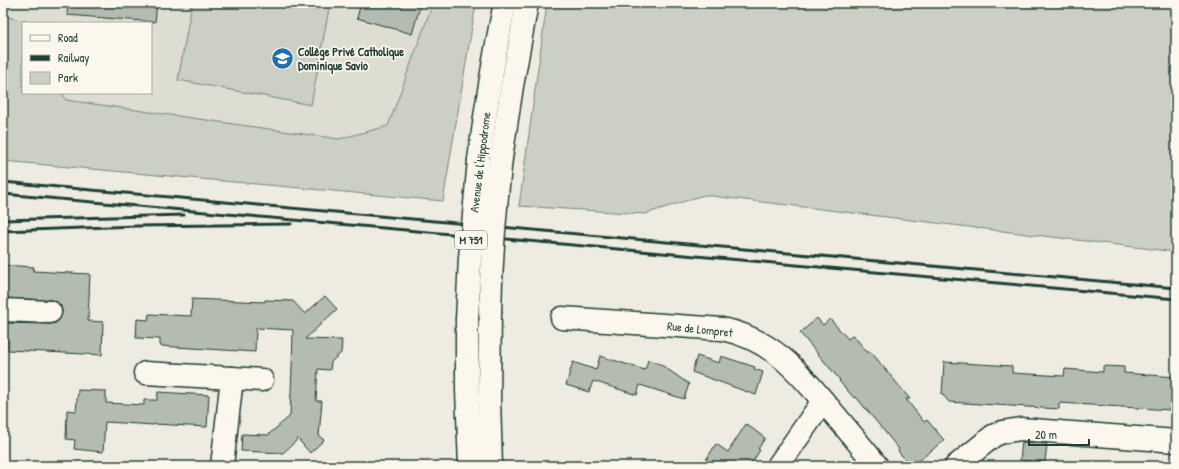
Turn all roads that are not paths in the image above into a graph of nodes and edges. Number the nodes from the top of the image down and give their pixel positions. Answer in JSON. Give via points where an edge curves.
{"nodes":[{"id":1,"x":505,"y":3,"type":"edge"},
{"id":2,"x":526,"y":3,"type":"edge"},
{"id":3,"x":3,"y":310,"type":"edge"},
{"id":4,"x":50,"y":312,"type":"dead end"},
{"id":5,"x":562,"y":318,"type":"dead end"},
{"id":6,"x":145,"y":373,"type":"dead end"},
{"id":7,"x":232,"y":378,"type":"junction"},
{"id":8,"x":262,"y":380,"type":"dead end"},
{"id":9,"x":823,"y":401,"type":"junction"},
{"id":10,"x":1176,"y":441,"type":"edge"},
{"id":11,"x":222,"y":466,"type":"edge"},
{"id":12,"x":470,"y":466,"type":"edge"},
{"id":13,"x":491,"y":466,"type":"edge"},
{"id":14,"x":778,"y":466,"type":"edge"},
{"id":15,"x":877,"y":466,"type":"edge"},
{"id":16,"x":956,"y":466,"type":"edge"}],
"edges":[{"from":1,"to":12,"type":"street","name":"Avenue de l'Hippodrome","number":"M 751","bridge":true,"via":[[486,108],[470,258],[467,320]]},
{"from":2,"to":13,"type":"street","name":"Avenue de l'Hippodrome","number":"M 751","bridge":true,"via":[[502,158],[491,262]]},
{"from":3,"to":4,"type":"street"},
{"from":5,"to":9,"type":"street","name":"Rue de Lompret","via":[[734,331],[746,335],[783,358]]},
{"from":6,"to":7,"type":"street"},
{"from":7,"to":8,"type":"street"},
{"from":7,"to":11,"type":"street"},
{"from":9,"to":14,"type":"street"},
{"from":9,"to":15,"type":"street","name":"Rue de Lompret"},
{"from":10,"to":16,"type":"street","via":[[1020,429],[993,436]]}]}
